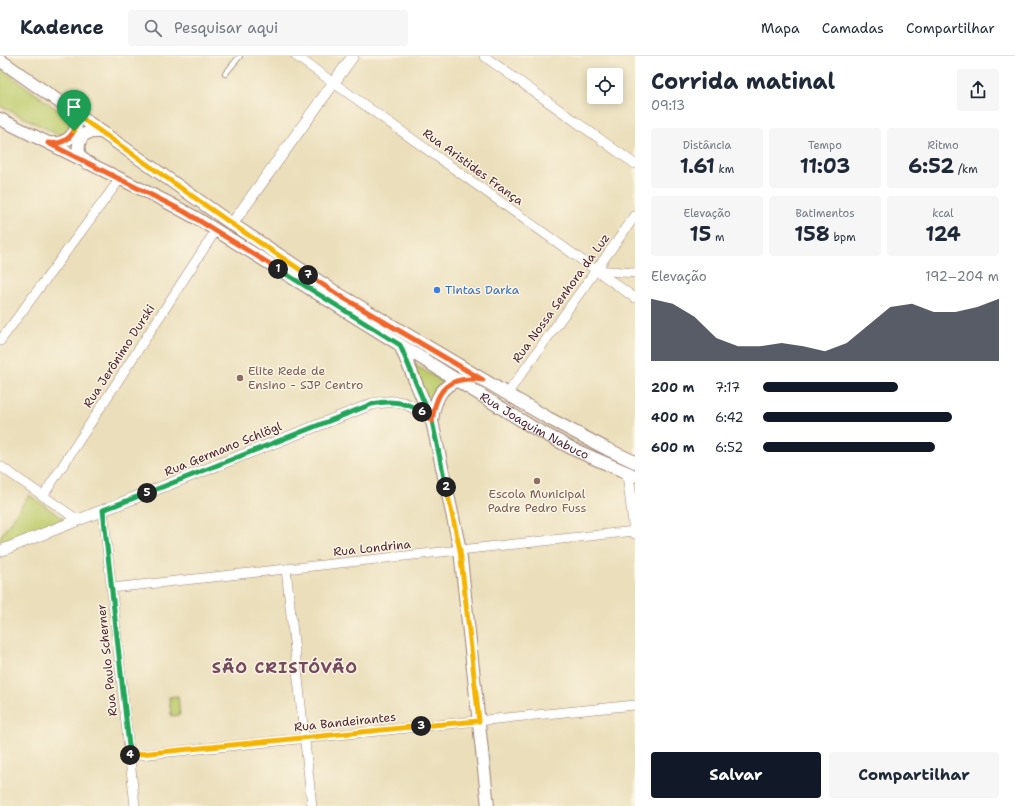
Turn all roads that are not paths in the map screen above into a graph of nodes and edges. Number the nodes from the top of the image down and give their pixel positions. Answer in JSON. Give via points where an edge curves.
{"nodes":[{"id":1,"x":240,"y":56,"type":"edge"},
{"id":2,"x":296,"y":56,"type":"edge"},
{"id":3,"x":353,"y":56,"type":"edge"},
{"id":4,"x":484,"y":56,"type":"edge"},
{"id":5,"x":0,"y":60,"type":"edge"},
{"id":6,"x":225,"y":74,"type":"dead end"},
{"id":7,"x":334,"y":83,"type":"junction"},
{"id":8,"x":70,"y":110,"type":"junction"},
{"id":9,"x":0,"y":119,"type":"edge"},
{"id":10,"x":102,"y":132,"type":"junction"},
{"id":11,"x":48,"y":143,"type":"junction"},
{"id":12,"x":87,"y":163,"type":"junction"},
{"id":13,"x":635,"y":164,"type":"edge"},
{"id":14,"x":120,"y":179,"type":"junction"},
{"id":15,"x":635,"y":216,"type":"edge"},
{"id":16,"x":232,"y":224,"type":"junction"},
{"id":17,"x":216,"y":230,"type":"junction"},
{"id":18,"x":596,"y":270,"type":"junction"},
{"id":19,"x":635,"y":273,"type":"edge"},
{"id":20,"x":635,"y":298,"type":"edge"},
{"id":21,"x":0,"y":341,"type":"edge"},
{"id":22,"x":400,"y":345,"type":"junction"},
{"id":23,"x":483,"y":380,"type":"junction"},
{"id":24,"x":457,"y":381,"type":"junction"},
{"id":25,"x":507,"y":394,"type":"junction"},
{"id":26,"x":432,"y":421,"type":"junction"},
{"id":27,"x":631,"y":460,"type":"edge"},
{"id":28,"x":0,"y":466,"type":"edge"},
{"id":29,"x":632,"y":475,"type":"edge"},
{"id":30,"x":43,"y":496,"type":"junction"},
{"id":31,"x":103,"y":510,"type":"junction"},
{"id":32,"x":78,"y":520,"type":"junction"},
{"id":33,"x":635,"y":532,"type":"edge"},
{"id":34,"x":460,"y":550,"type":"junction"},
{"id":35,"x":0,"y":551,"type":"edge"},
{"id":36,"x":286,"y":569,"type":"junction"},
{"id":37,"x":112,"y":588,"type":"junction"},
{"id":38,"x":635,"y":705,"type":"edge"},
{"id":39,"x":479,"y":721,"type":"junction"},
{"id":40,"x":305,"y":738,"type":"junction"},
{"id":41,"x":130,"y":756,"type":"junction"},
{"id":42,"x":135,"y":806,"type":"edge"},
{"id":43,"x":312,"y":806,"type":"edge"},
{"id":44,"x":488,"y":806,"type":"edge"}],
"edges":[{"from":1,"to":6,"type":"lane"},
{"from":2,"to":7,"type":"street","name":"Rua Aristides França"},
{"from":3,"to":7,"type":"street"},
{"from":4,"to":13,"type":"street"},
{"from":5,"to":8,"type":"main road","name":"Rua Joaquim Nabuco"},
{"from":7,"to":16,"type":"street"},
{"from":7,"to":18,"type":"street","name":"Rua Aristides França"},
{"from":8,"to":10,"type":"main road","name":"Rua Joaquim Nabuco"},
{"from":8,"to":11,"type":"main road","via":[[75,116],[76,124],[70,138],[56,144]]},
{"from":9,"to":11,"type":"main road","name":"Rua Joaquim Nabuco"},
{"from":10,"to":12,"type":"main road","via":[[84,134],[80,140],[80,155]]},
{"from":10,"to":16,"type":"main road","name":"Rua Joaquim Nabuco"},
{"from":11,"to":12,"type":"main road","name":"Rua Joaquim Nabuco"},
{"from":12,"to":14,"type":"main road","name":"Rua Joaquim Nabuco"},
{"from":14,"to":17,"type":"main road","name":"Rua Joaquim Nabuco"},
{"from":14,"to":21,"type":"street"},
{"from":15,"to":18,"type":"street","name":"Rua Nossa Senhora da Luz"},
{"from":16,"to":23,"type":"main road","name":"Rua Joaquim Nabuco","via":[[337,294]]},
{"from":17,"to":22,"type":"main road","name":"Rua Joaquim Nabuco"},
{"from":17,"to":30,"type":"street","name":"Rua Jerônimo Durski"},
{"from":18,"to":19,"type":"street"},
{"from":18,"to":20,"type":"street","name":"Rua Aristides França"},
{"from":18,"to":25,"type":"street","name":"Rua Nossa Senhora da Luz"},
{"from":22,"to":24,"type":"main road","name":"Rua Joaquim Nabuco"},
{"from":22,"to":26,"type":"main road"},
{"from":23,"to":24,"type":"main road","via":[[470,378]]},
{"from":23,"to":25,"type":"main road","name":"Rua Joaquim Nabuco"},
{"from":24,"to":26,"type":"main road","via":[[439,395]]},
{"from":24,"to":29,"type":"main road","name":"Rua Joaquim Nabuco","via":[[532,427],[575,450]]},
{"from":25,"to":27,"type":"main road","name":"Rua Joaquim Nabuco","via":[[587,439]]},
{"from":26,"to":31,"type":"street","name":"Rua Germano Schlögl","via":[[413,406],[404,403],[372,404]]},
{"from":26,"to":34,"type":"main road"},
{"from":27,"to":29,"type":"main road"},
{"from":28,"to":30,"type":"street"},
{"from":29,"to":33,"type":"street"},
{"from":30,"to":32,"type":"street"},
{"from":31,"to":32,"type":"street","name":"Rua Germano Schlögl"},
{"from":31,"to":37,"type":"street","name":"Rua Paulo Scherner"},
{"from":32,"to":35,"type":"street","name":"Rua Germano Schlögl"},
{"from":33,"to":34,"type":"street","name":"Rua Londrina"},
{"from":34,"to":36,"type":"street","name":"Rua Londrina"},
{"from":34,"to":39,"type":"main road"},
{"from":36,"to":37,"type":"street","name":"Rua Londrina"},
{"from":36,"to":40,"type":"street"},
{"from":37,"to":41,"type":"street","name":"Rua Paulo Scherner"},
{"from":38,"to":39,"type":"street","name":"Rua Bandeirantes"},
{"from":39,"to":40,"type":"street","name":"Rua Bandeirantes"},
{"from":39,"to":44,"type":"main road"},
{"from":40,"to":41,"type":"street","name":"Rua Bandeirantes"},
{"from":40,"to":43,"type":"street"},
{"from":41,"to":42,"type":"street","name":"Rua Paulo Scherner"}]}
